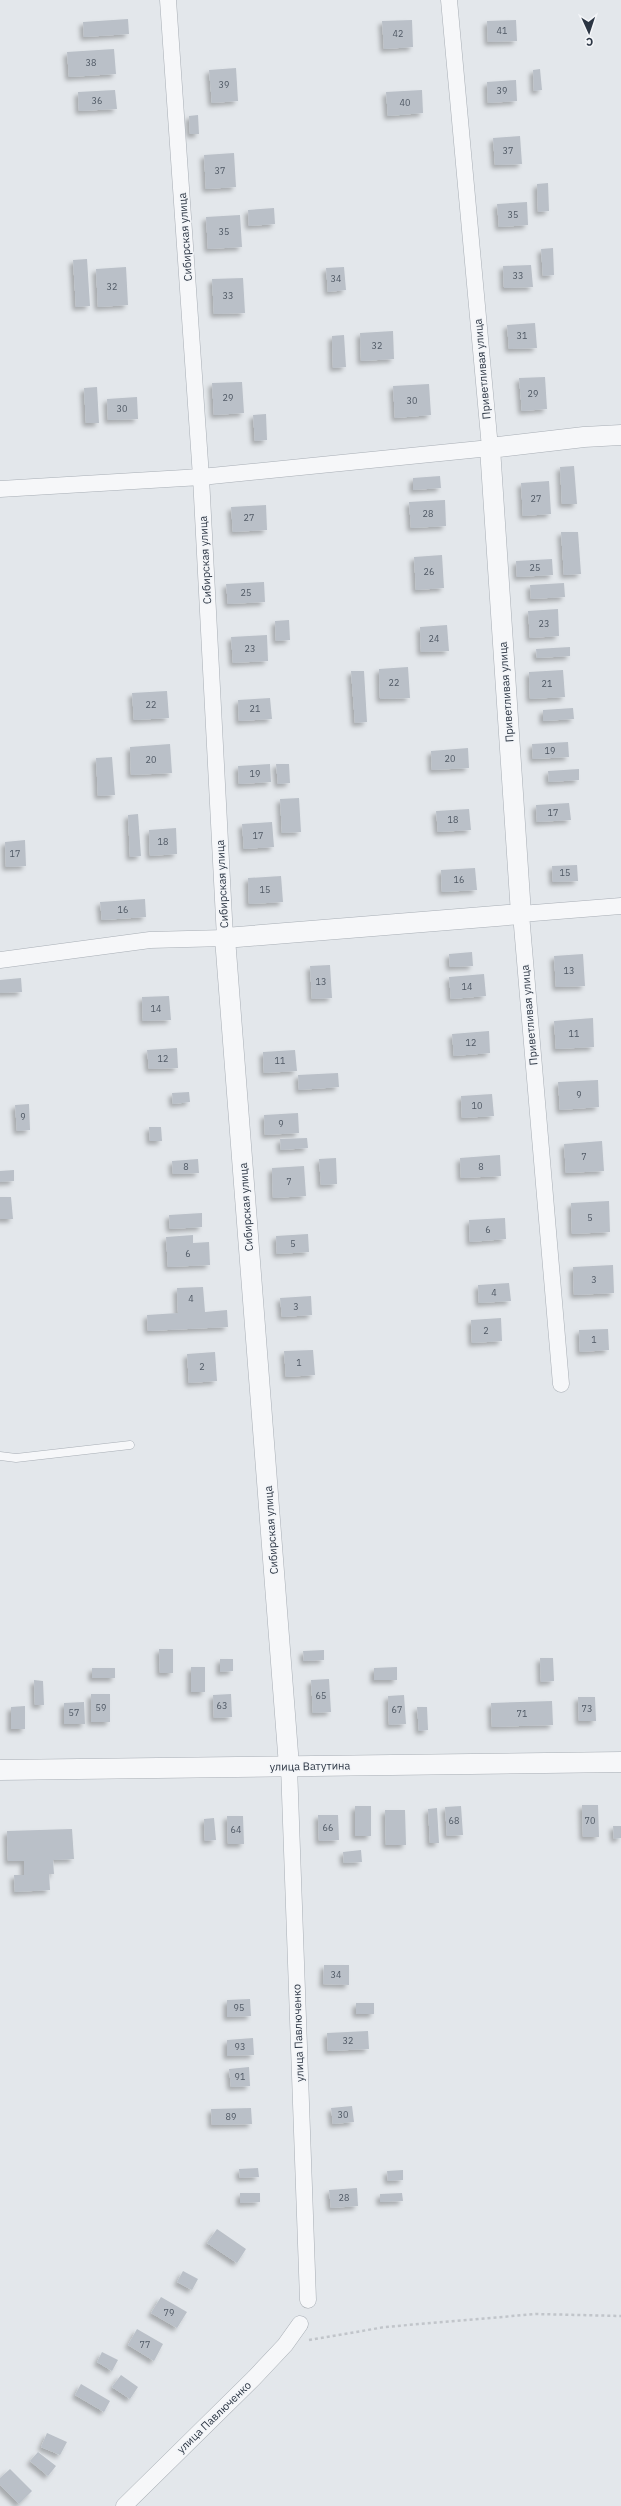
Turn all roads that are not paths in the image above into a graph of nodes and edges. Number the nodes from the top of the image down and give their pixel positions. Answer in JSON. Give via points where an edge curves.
{"nodes":[{"id":1,"x":168,"y":0,"type":"edge"},
{"id":2,"x":449,"y":0,"type":"edge"},
{"id":3,"x":621,"y":435,"type":"edge"},
{"id":4,"x":490,"y":448,"type":"junction"},
{"id":5,"x":201,"y":477,"type":"junction"},
{"id":6,"x":0,"y":489,"type":"edge"},
{"id":7,"x":621,"y":906,"type":"edge"},
{"id":8,"x":521,"y":914,"type":"junction"},
{"id":9,"x":225,"y":938,"type":"junction"},
{"id":10,"x":0,"y":960,"type":"edge"},
{"id":11,"x":561,"y":1384,"type":"dead end"},
{"id":12,"x":130,"y":1445,"type":"dead end"},
{"id":13,"x":0,"y":1456,"type":"edge"},
{"id":14,"x":621,"y":1762,"type":"edge"},
{"id":15,"x":289,"y":1766,"type":"junction"},
{"id":16,"x":0,"y":1770,"type":"edge"},
{"id":17,"x":308,"y":2300,"type":"dead end"},
{"id":18,"x":300,"y":2324,"type":"dead end"},
{"id":19,"x":124,"y":2506,"type":"edge"}],
"edges":[{"from":1,"to":5,"type":"street","name":"Сибирская улица"},
{"from":2,"to":4,"type":"street","name":"Приветливая улица"},
{"from":3,"to":4,"type":"street"},
{"from":4,"to":5,"type":"street"},
{"from":4,"to":8,"type":"street","name":"Приветливая улица"},
{"from":5,"to":6,"type":"street"},
{"from":5,"to":9,"type":"street","name":"Сибирская улица"},
{"from":7,"to":8,"type":"street"},
{"from":8,"to":9,"type":"street"},
{"from":8,"to":11,"type":"street","name":"Приветливая улица"},
{"from":9,"to":10,"type":"street","via":[[150,940]]},
{"from":9,"to":15,"type":"street","name":"Сибирская улица"},
{"from":12,"to":13,"type":"lane","via":[[16,1458]]},
{"from":14,"to":15,"type":"street","name":"улица Ватутина"},
{"from":15,"to":16,"type":"street","name":"улица Ватутина"},
{"from":15,"to":17,"type":"street","name":"улица Павлюченко"},
{"from":18,"to":19,"type":"street","name":"улица Павлюченко","via":[[285,2345]]}]}
